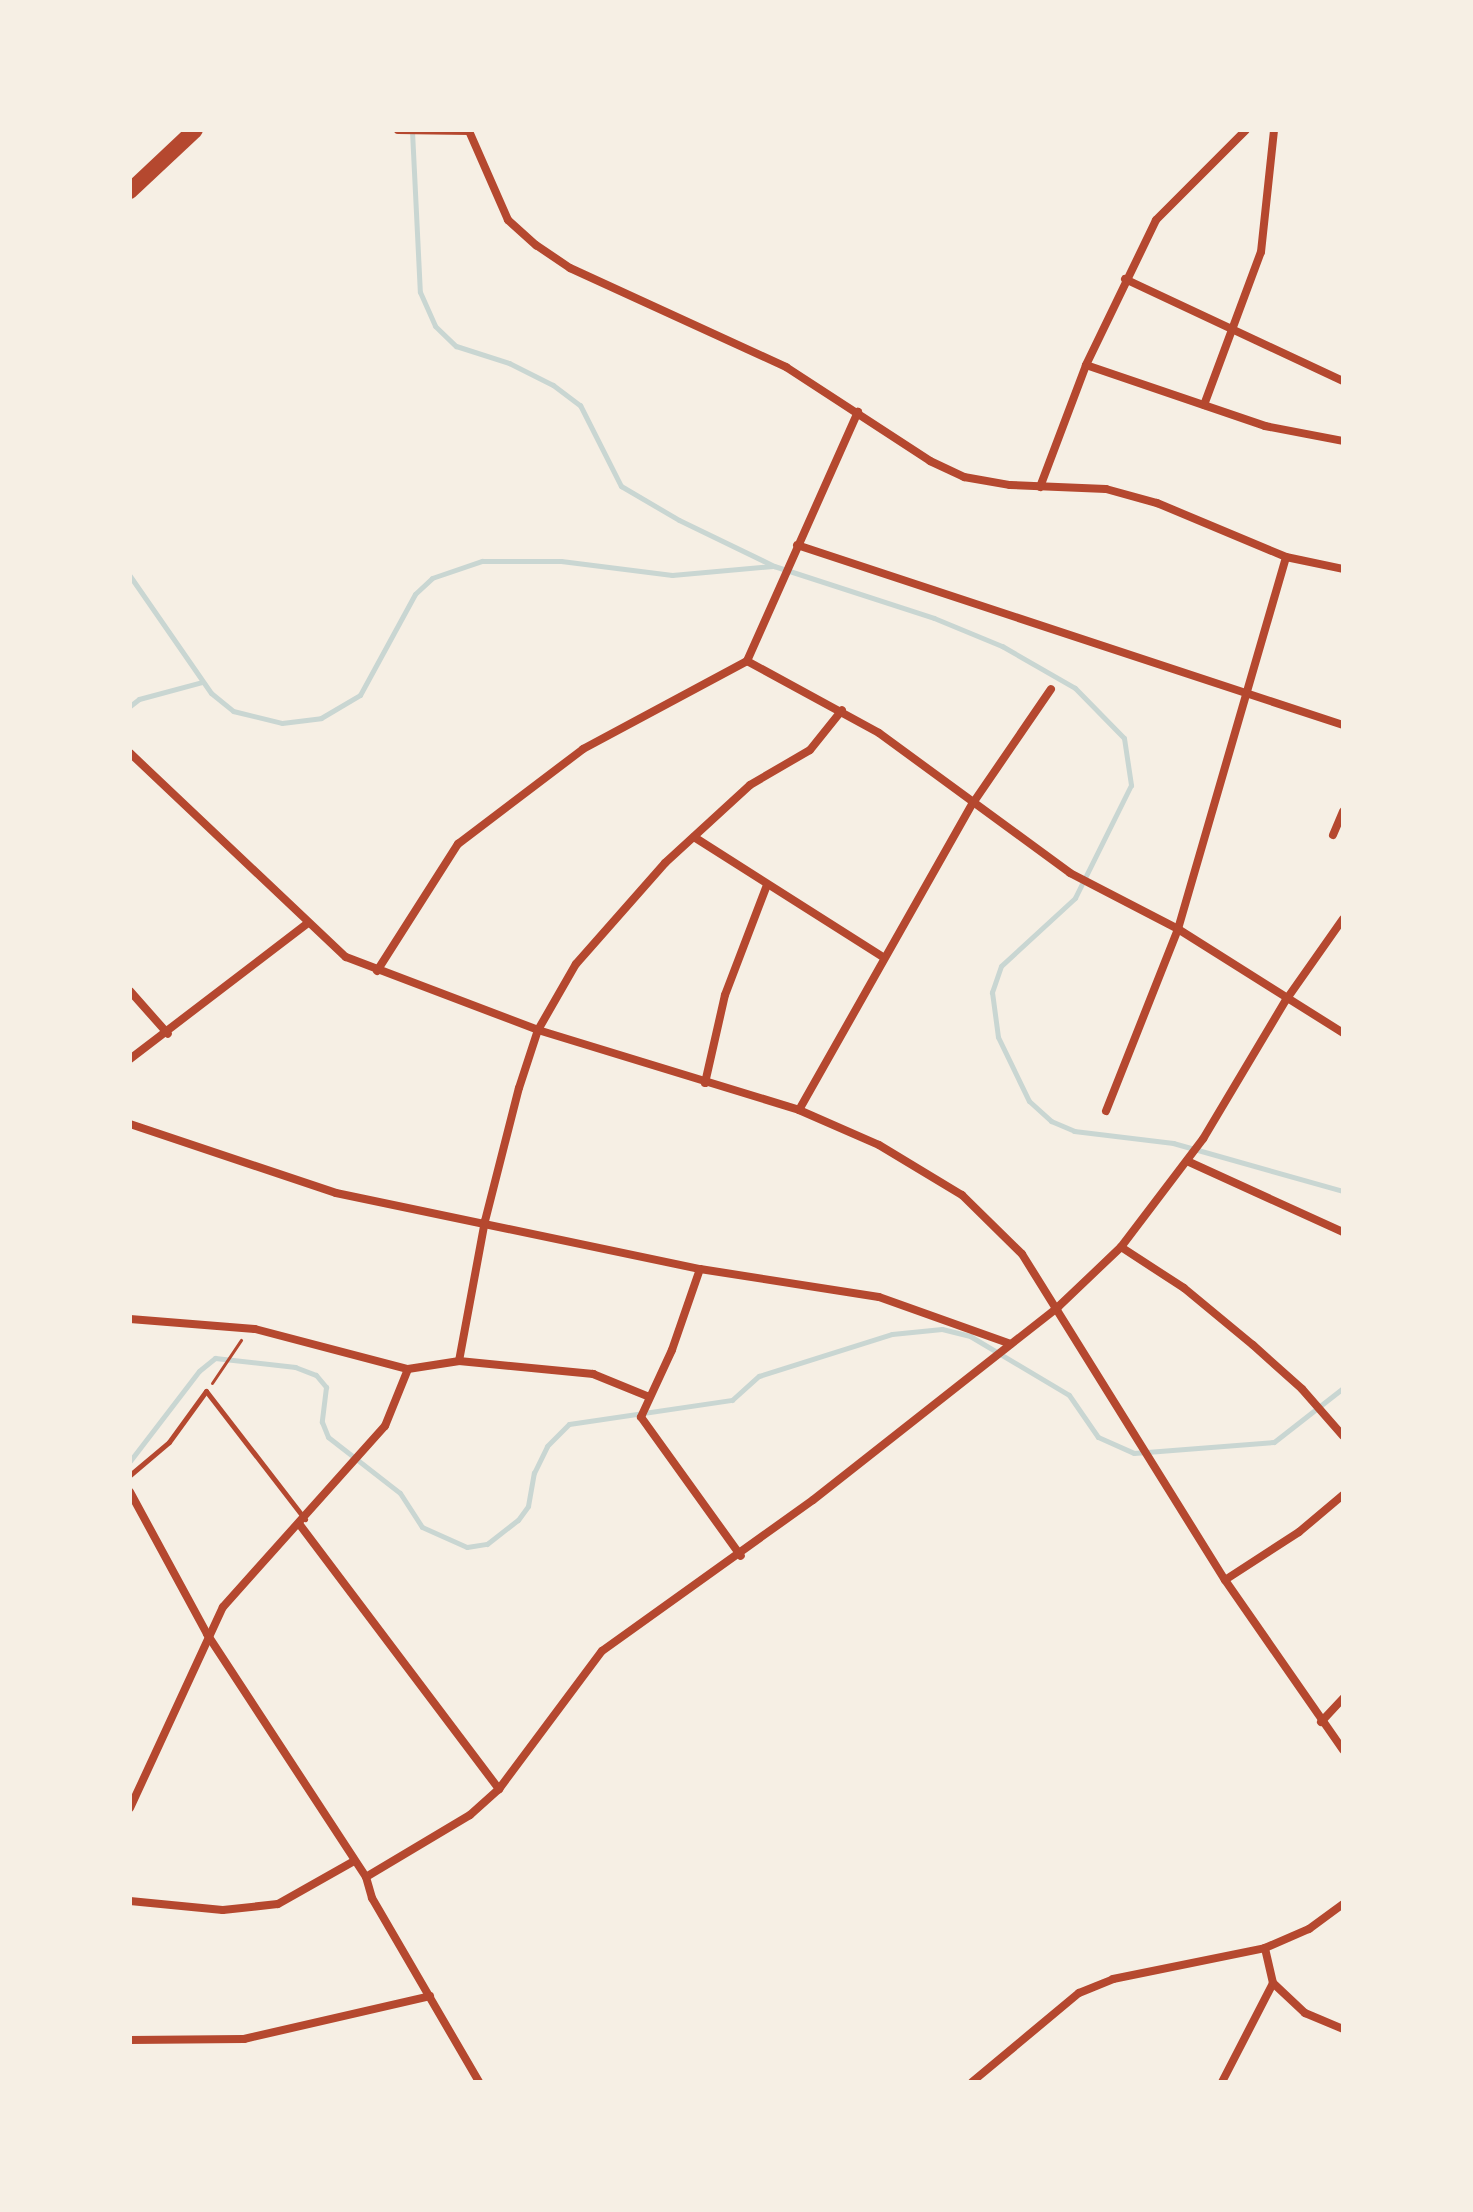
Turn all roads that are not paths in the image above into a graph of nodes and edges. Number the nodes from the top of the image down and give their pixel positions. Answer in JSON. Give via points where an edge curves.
{"nodes":[{"id":1,"x":195,"y":130,"type":"edge"},
{"id":2,"x":398,"y":130,"type":"edge"},
{"id":3,"x":1246,"y":130,"type":"edge"},
{"id":4,"x":1274,"y":130,"type":"edge"},
{"id":5,"x":449,"y":131,"type":"edge"},
{"id":6,"x":130,"y":191,"type":"edge"},
{"id":7,"x":1125,"y":279,"type":"junction"},
{"id":8,"x":1230,"y":332,"type":"junction"},
{"id":9,"x":1086,"y":365,"type":"junction"},
{"id":10,"x":1343,"y":381,"type":"edge"},
{"id":11,"x":1204,"y":405,"type":"junction"},
{"id":12,"x":858,"y":412,"type":"junction"},
{"id":13,"x":1343,"y":441,"type":"edge"},
{"id":14,"x":1040,"y":487,"type":"junction"},
{"id":15,"x":797,"y":545,"type":"junction"},
{"id":16,"x":1286,"y":557,"type":"junction"},
{"id":17,"x":1343,"y":569,"type":"edge"},
{"id":18,"x":747,"y":661,"type":"junction"},
{"id":19,"x":1051,"y":689,"type":"dead end"},
{"id":20,"x":1246,"y":697,"type":"junction"},
{"id":21,"x":842,"y":710,"type":"junction"},
{"id":22,"x":1343,"y":725,"type":"edge"},
{"id":23,"x":130,"y":753,"type":"edge"},
{"id":24,"x":973,"y":803,"type":"junction"},
{"id":25,"x":1343,"y":811,"type":"edge"},
{"id":26,"x":1333,"y":835,"type":"dead end"},
{"id":27,"x":694,"y":837,"type":"junction"},
{"id":28,"x":767,"y":885,"type":"junction"},
{"id":29,"x":1343,"y":919,"type":"edge"},
{"id":30,"x":308,"y":923,"type":"junction"},
{"id":31,"x":1178,"y":929,"type":"junction"},
{"id":32,"x":883,"y":957,"type":"junction"},
{"id":33,"x":377,"y":971,"type":"junction"},
{"id":34,"x":130,"y":991,"type":"edge"},
{"id":35,"x":1286,"y":1000,"type":"junction"},
{"id":36,"x":538,"y":1030,"type":"junction"},
{"id":37,"x":1343,"y":1033,"type":"edge"},
{"id":38,"x":168,"y":1034,"type":"junction"},
{"id":39,"x":130,"y":1059,"type":"edge"},
{"id":40,"x":705,"y":1083,"type":"junction"},
{"id":41,"x":799,"y":1110,"type":"junction"},
{"id":42,"x":1106,"y":1111,"type":"dead end"},
{"id":43,"x":130,"y":1124,"type":"edge"},
{"id":44,"x":1190,"y":1158,"type":"junction"},
{"id":45,"x":485,"y":1221,"type":"junction"},
{"id":46,"x":1343,"y":1232,"type":"edge"},
{"id":47,"x":1121,"y":1247,"type":"junction"},
{"id":48,"x":700,"y":1269,"type":"junction"},
{"id":49,"x":1058,"y":1307,"type":"junction"},
{"id":50,"x":130,"y":1319,"type":"edge"},
{"id":51,"x":1011,"y":1344,"type":"junction"},
{"id":52,"x":459,"y":1361,"type":"junction"},
{"id":53,"x":408,"y":1369,"type":"junction"},
{"id":54,"x":645,"y":1400,"type":"junction"},
{"id":55,"x":1343,"y":1436,"type":"edge"},
{"id":56,"x":130,"y":1475,"type":"edge"},
{"id":57,"x":130,"y":1492,"type":"edge"},
{"id":58,"x":1343,"y":1495,"type":"edge"},
{"id":59,"x":302,"y":1522,"type":"junction"},
{"id":60,"x":741,"y":1556,"type":"junction"},
{"id":61,"x":1225,"y":1580,"type":"junction"},
{"id":62,"x":207,"y":1634,"type":"junction"},
{"id":63,"x":1343,"y":1698,"type":"edge"},
{"id":64,"x":1321,"y":1722,"type":"junction"},
{"id":65,"x":1343,"y":1750,"type":"edge"},
{"id":66,"x":499,"y":1789,"type":"junction"},
{"id":67,"x":130,"y":1808,"type":"edge"},
{"id":68,"x":354,"y":1861,"type":"junction"},
{"id":69,"x":366,"y":1877,"type":"junction"},
{"id":70,"x":130,"y":1901,"type":"edge"},
{"id":71,"x":1343,"y":1904,"type":"edge"},
{"id":72,"x":1265,"y":1948,"type":"junction"},
{"id":73,"x":1273,"y":1983,"type":"junction"},
{"id":74,"x":430,"y":1996,"type":"junction"},
{"id":75,"x":1343,"y":2029,"type":"edge"},
{"id":76,"x":130,"y":2040,"type":"edge"},
{"id":77,"x":479,"y":2082,"type":"edge"},
{"id":78,"x":972,"y":2082,"type":"edge"},
{"id":79,"x":1222,"y":2082,"type":"edge"}],
"edges":[{"from":1,"to":6,"type":"highway"},
{"from":2,"to":5,"type":"street"},
{"from":3,"to":7,"type":"street","via":[[1156,220]]},
{"from":4,"to":8,"type":"street","via":[[1261,216],[1264,243]]},
{"from":5,"to":12,"type":"street","via":[[469,131],[508,220],[536,245],[570,268],[786,367]]},
{"from":7,"to":8,"type":"street"},
{"from":7,"to":9,"type":"street"},
{"from":8,"to":10,"type":"street"},
{"from":8,"to":11,"type":"street"},
{"from":9,"to":11,"type":"street"},
{"from":9,"to":14,"type":"street"},
{"from":11,"to":13,"type":"street","via":[[1265,426]]},
{"from":12,"to":14,"type":"street","via":[[964,477]]},
{"from":12,"to":15,"type":"street"},
{"from":14,"to":16,"type":"street","via":[[1106,489],[1157,503]]},
{"from":15,"to":18,"type":"street"},
{"from":15,"to":20,"type":"street","via":[[1077,635]]},
{"from":16,"to":17,"type":"street"},
{"from":16,"to":20,"type":"street"},
{"from":18,"to":21,"type":"street"},
{"from":18,"to":33,"type":"street","via":[[583,749],[458,844]]},
{"from":19,"to":24,"type":"street"},
{"from":20,"to":22,"type":"street"},
{"from":20,"to":31,"type":"street"},
{"from":21,"to":24,"type":"street"},
{"from":21,"to":27,"type":"street","via":[[810,750],[750,785]]},
{"from":23,"to":30,"type":"street","via":[[178,793]]},
{"from":24,"to":31,"type":"street","via":[[1070,873]]},
{"from":24,"to":32,"type":"street"},
{"from":25,"to":26,"type":"street"},
{"from":27,"to":28,"type":"street"},
{"from":27,"to":36,"type":"street","via":[[595,936]]},
{"from":28,"to":32,"type":"street"},
{"from":28,"to":40,"type":"street","via":[[725,995]]},
{"from":29,"to":35,"type":"street"},
{"from":30,"to":33,"type":"street","via":[[346,957]]},
{"from":30,"to":38,"type":"street"},
{"from":31,"to":35,"type":"street"},
{"from":31,"to":42,"type":"street"},
{"from":32,"to":41,"type":"street"},
{"from":33,"to":36,"type":"street"},
{"from":34,"to":38,"type":"street"},
{"from":35,"to":37,"type":"street"},
{"from":35,"to":44,"type":"street"},
{"from":36,"to":40,"type":"street"},
{"from":36,"to":45,"type":"street"},
{"from":38,"to":39,"type":"street"},
{"from":40,"to":41,"type":"street"},
{"from":41,"to":49,"type":"street","via":[[889,1150],[962,1195],[1022,1254]]},
{"from":43,"to":45,"type":"street","via":[[336,1193]]},
{"from":44,"to":46,"type":"street"},
{"from":44,"to":47,"type":"street"},
{"from":45,"to":48,"type":"street"},
{"from":45,"to":52,"type":"street"},
{"from":47,"to":49,"type":"street"},
{"from":47,"to":55,"type":"street","via":[[1184,1288],[1316,1405]]},
{"from":48,"to":51,"type":"street","via":[[879,1297]]},
{"from":48,"to":54,"type":"street","via":[[672,1350]]},
{"from":49,"to":51,"type":"street"},
{"from":49,"to":61,"type":"street"},
{"from":50,"to":53,"type":"street","via":[[255,1329]]},
{"from":51,"to":60,"type":"street"},
{"from":52,"to":53,"type":"street"},
{"from":52,"to":54,"type":"street","via":[[593,1374]]},
{"from":53,"to":59,"type":"street","via":[[393,1413]]},
{"from":54,"to":60,"type":"street","via":[[641,1417]]},
{"from":56,"to":59,"type":"lane","via":[[169,1442],[206,1391]]},
{"from":57,"to":62,"type":"street"},
{"from":58,"to":61,"type":"street","via":[[1299,1532]]},
{"from":59,"to":62,"type":"street","via":[[223,1607]]},
{"from":59,"to":66,"type":"street"},
{"from":60,"to":66,"type":"street","via":[[602,1651]]},
{"from":61,"to":64,"type":"street"},
{"from":62,"to":67,"type":"street"},
{"from":62,"to":68,"type":"street"},
{"from":63,"to":64,"type":"street"},
{"from":64,"to":65,"type":"street"},
{"from":66,"to":69,"type":"street","via":[[470,1815]]},
{"from":68,"to":69,"type":"street"},
{"from":68,"to":70,"type":"street","via":[[278,1904],[223,1910]]},
{"from":69,"to":74,"type":"street","via":[[372,1898]]},
{"from":71,"to":72,"type":"street","via":[[1309,1929]]},
{"from":72,"to":73,"type":"street"},
{"from":72,"to":78,"type":"street","via":[[1113,1979],[1079,1993]]},
{"from":73,"to":75,"type":"street","via":[[1305,2013]]},
{"from":73,"to":79,"type":"street"},
{"from":74,"to":76,"type":"street","via":[[244,2039]]},
{"from":74,"to":77,"type":"street"}]}
